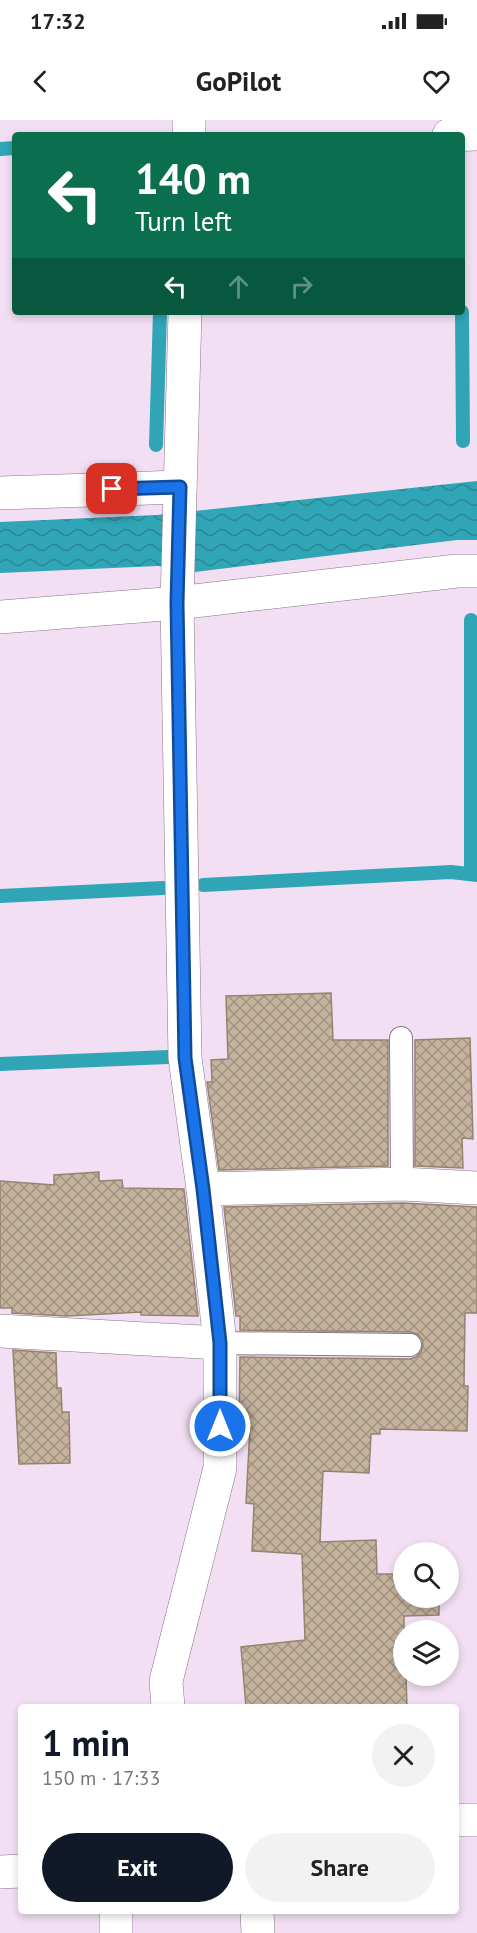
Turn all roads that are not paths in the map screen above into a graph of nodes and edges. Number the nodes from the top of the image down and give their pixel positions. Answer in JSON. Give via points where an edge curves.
{"nodes":[{"id":1,"x":184,"y":315,"type":"edge"},
{"id":2,"x":0,"y":493,"type":"edge"},
{"id":3,"x":180,"y":494,"type":"junction"},
{"id":4,"x":477,"y":571,"type":"edge"},
{"id":5,"x":177,"y":590,"type":"junction"},
{"id":6,"x":0,"y":617,"type":"edge"},
{"id":7,"x":401,"y":1038,"type":"dead end"},
{"id":8,"x":402,"y":1184,"type":"junction"},
{"id":9,"x":477,"y":1188,"type":"edge"},
{"id":10,"x":203,"y":1189,"type":"junction"},
{"id":11,"x":0,"y":1331,"type":"edge"},
{"id":12,"x":220,"y":1343,"type":"junction"},
{"id":13,"x":410,"y":1345,"type":"dead end"},
{"id":14,"x":168,"y":1704,"type":"edge"},
{"id":15,"x":459,"y":1820,"type":"edge"},
{"id":16,"x":477,"y":1820,"type":"edge"},
{"id":17,"x":18,"y":1871,"type":"edge"},
{"id":18,"x":0,"y":1872,"type":"edge"},
{"id":19,"x":116,"y":1914,"type":"edge"},
{"id":20,"x":257,"y":1914,"type":"edge"},
{"id":21,"x":116,"y":1933,"type":"edge"},
{"id":22,"x":258,"y":1933,"type":"edge"}],
"edges":[{"from":1,"to":3,"type":"street"},
{"from":2,"to":3,"type":"street"},
{"from":3,"to":5,"type":"street"},
{"from":4,"to":5,"type":"street"},
{"from":5,"to":6,"type":"street"},
{"from":5,"to":10,"type":"street","via":[[185,1058]]},
{"from":7,"to":8,"type":"lane"},
{"from":8,"to":9,"type":"street"},
{"from":8,"to":10,"type":"street"},
{"from":10,"to":12,"type":"street"},
{"from":11,"to":12,"type":"street"},
{"from":12,"to":13,"type":"lane"},
{"from":12,"to":14,"type":"street","via":[[220,1468],[166,1681]]},
{"from":15,"to":16,"type":"street"},
{"from":17,"to":18,"type":"street"},
{"from":19,"to":21,"type":"street"},
{"from":20,"to":22,"type":"street"}]}
